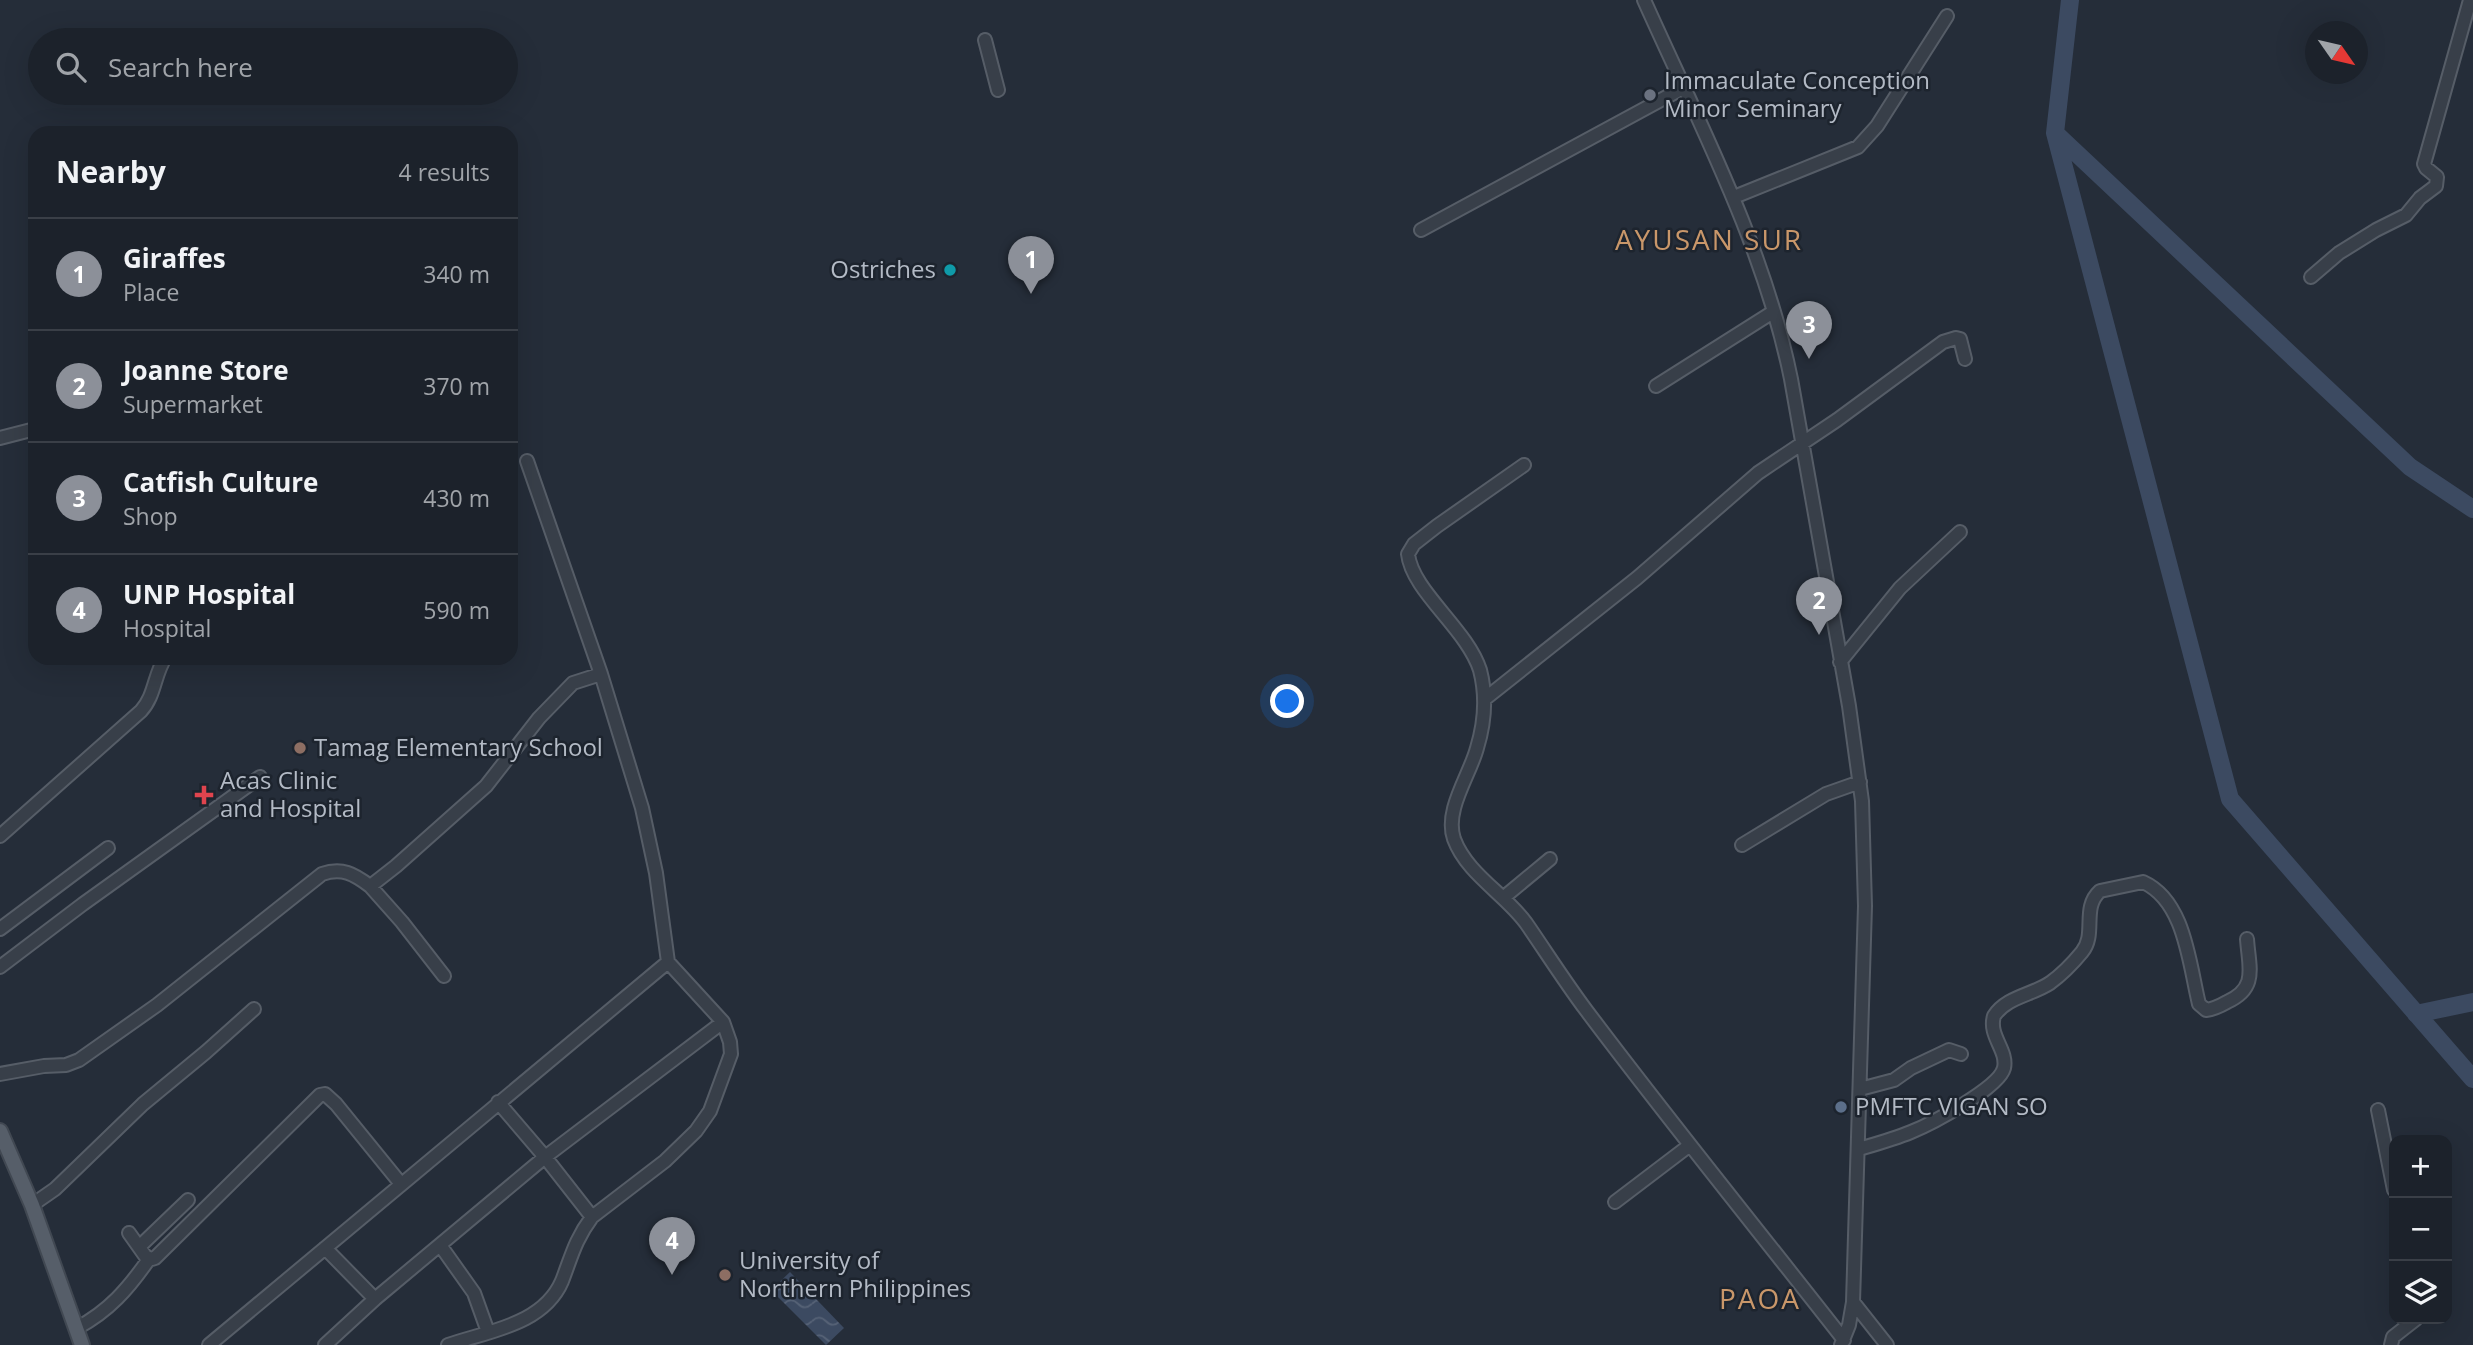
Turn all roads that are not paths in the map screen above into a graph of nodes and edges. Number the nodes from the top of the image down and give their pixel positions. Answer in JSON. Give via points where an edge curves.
{"nodes":[{"id":1,"x":1644,"y":0,"type":"edge"},
{"id":2,"x":2470,"y":0,"type":"edge"},
{"id":3,"x":1947,"y":16,"type":"dead end"},
{"id":4,"x":985,"y":40,"type":"dead end"},
{"id":5,"x":1683,"y":88,"type":"junction"},
{"id":6,"x":998,"y":90,"type":"dead end"},
{"id":7,"x":1734,"y":197,"type":"junction"},
{"id":8,"x":1421,"y":230,"type":"dead end"},
{"id":9,"x":2311,"y":277,"type":"dead end"},
{"id":10,"x":1773,"y":312,"type":"junction"},
{"id":11,"x":1965,"y":359,"type":"dead end"},
{"id":12,"x":1656,"y":386,"type":"dead end"},
{"id":13,"x":28,"y":431,"type":"edge"},
{"id":14,"x":0,"y":438,"type":"edge"},
{"id":15,"x":1801,"y":442,"type":"junction"},
{"id":16,"x":527,"y":461,"type":"dead end"},
{"id":17,"x":1524,"y":465,"type":"dead end"},
{"id":18,"x":1960,"y":532,"type":"dead end"},
{"id":19,"x":1840,"y":662,"type":"junction"},
{"id":20,"x":161,"y":665,"type":"edge"},
{"id":21,"x":601,"y":674,"type":"junction"},
{"id":22,"x":1486,"y":698,"type":"junction"},
{"id":23,"x":260,"y":777,"type":"dead end"},
{"id":24,"x":1860,"y":782,"type":"junction"},
{"id":25,"x":0,"y":836,"type":"edge"},
{"id":26,"x":1742,"y":845,"type":"dead end"},
{"id":27,"x":108,"y":848,"type":"dead end"},
{"id":28,"x":1550,"y":859,"type":"dead end"},
{"id":29,"x":370,"y":886,"type":"junction"},
{"id":30,"x":1503,"y":898,"type":"junction"},
{"id":31,"x":0,"y":929,"type":"edge"},
{"id":32,"x":2247,"y":939,"type":"dead end"},
{"id":33,"x":668,"y":961,"type":"junction"},
{"id":34,"x":0,"y":967,"type":"edge"},
{"id":35,"x":444,"y":976,"type":"dead end"},
{"id":36,"x":254,"y":1009,"type":"dead end"},
{"id":37,"x":723,"y":1022,"type":"junction"},
{"id":38,"x":1961,"y":1054,"type":"dead end"},
{"id":39,"x":0,"y":1074,"type":"edge"},
{"id":40,"x":1860,"y":1089,"type":"junction"},
{"id":41,"x":498,"y":1102,"type":"junction"},
{"id":42,"x":2378,"y":1110,"type":"dead end"},
{"id":43,"x":0,"y":1131,"type":"edge"},
{"id":44,"x":1690,"y":1146,"type":"junction"},
{"id":45,"x":1859,"y":1149,"type":"junction"},
{"id":46,"x":545,"y":1157,"type":"junction"},
{"id":47,"x":2389,"y":1165,"type":"edge"},
{"id":48,"x":401,"y":1184,"type":"junction"},
{"id":49,"x":188,"y":1200,"type":"dead end"},
{"id":50,"x":1615,"y":1202,"type":"dead end"},
{"id":51,"x":32,"y":1205,"type":"junction"},
{"id":52,"x":592,"y":1217,"type":"junction"},
{"id":53,"x":128,"y":1233,"type":"dead end"},
{"id":54,"x":440,"y":1245,"type":"junction"},
{"id":55,"x":139,"y":1247,"type":"junction"},
{"id":56,"x":326,"y":1248,"type":"junction"},
{"id":57,"x":149,"y":1259,"type":"junction"},
{"id":58,"x":375,"y":1299,"type":"junction"},
{"id":59,"x":1853,"y":1302,"type":"junction"},
{"id":60,"x":2409,"y":1324,"type":"edge"},
{"id":61,"x":77,"y":1328,"type":"junction"},
{"id":62,"x":488,"y":1332,"type":"junction"},
{"id":63,"x":1842,"y":1343,"type":"edge"},
{"id":64,"x":82,"y":1345,"type":"edge"},
{"id":65,"x":209,"y":1345,"type":"edge"},
{"id":66,"x":325,"y":1345,"type":"edge"},
{"id":67,"x":447,"y":1345,"type":"edge"},
{"id":68,"x":1887,"y":1345,"type":"edge"},
{"id":69,"x":2391,"y":1345,"type":"edge"}],
"edges":[{"from":1,"to":5,"type":"street"},
{"from":2,"to":9,"type":"street","via":[[2424,164],[2437,177],[2436,186],[2406,215],[2339,253]]},
{"from":3,"to":7,"type":"street","via":[[1877,126],[1858,147]]},
{"from":4,"to":6,"type":"street"},
{"from":5,"to":7,"type":"street"},
{"from":5,"to":8,"type":"street"},
{"from":7,"to":10,"type":"street"},
{"from":10,"to":12,"type":"street"},
{"from":10,"to":15,"type":"street","via":[[1787,360]]},
{"from":11,"to":15,"type":"street","via":[[1960,340],[1943,342]]},
{"from":13,"to":14,"type":"street"},
{"from":15,"to":19,"type":"street"},
{"from":15,"to":22,"type":"street","via":[[1728,496],[1637,578]]},
{"from":16,"to":21,"type":"street"},
{"from":17,"to":22,"type":"street","via":[[1413,544],[1408,554],[1416,577],[1475,656]]},
{"from":18,"to":19,"type":"street","via":[[1900,588]]},
{"from":19,"to":24,"type":"street"},
{"from":20,"to":25,"type":"street","via":[[141,711]]},
{"from":21,"to":29,"type":"street","via":[[573,683],[486,786]]},
{"from":21,"to":33,"type":"street","via":[[642,808]]},
{"from":22,"to":30,"type":"street","via":[[1478,748],[1455,808],[1452,833],[1463,856]]},
{"from":23,"to":34,"type":"street"},
{"from":24,"to":26,"type":"street","via":[[1826,794]]},
{"from":24,"to":40,"type":"street","via":[[1865,906]]},
{"from":27,"to":31,"type":"street"},
{"from":28,"to":30,"type":"street"},
{"from":29,"to":35,"type":"street"},
{"from":29,"to":39,"type":"street","via":[[353,873],[332,870],[322,874],[102,1046],[66,1065]]},
{"from":30,"to":44,"type":"street"},
{"from":32,"to":45,"type":"street","via":[[2246,990],[2206,1010],[2199,1004],[2178,917],[2169,902],[2143,882],[2100,891],[2090,905],[2089,936],[2082,952],[2053,981],[2008,1002],[1994,1016],[1992,1032],[2004,1059],[1997,1079],[1917,1130]]},
{"from":33,"to":37,"type":"street"},
{"from":33,"to":41,"type":"street"},
{"from":36,"to":51,"type":"street"},
{"from":37,"to":46,"type":"street"},
{"from":37,"to":52,"type":"street","via":[[731,1054],[710,1111],[665,1161]]},
{"from":38,"to":40,"type":"street","via":[[1949,1050],[1894,1080]]},
{"from":40,"to":45,"type":"street"},
{"from":41,"to":46,"type":"street"},
{"from":41,"to":48,"type":"street"},
{"from":42,"to":47,"type":"street"},
{"from":43,"to":51,"type":"main road"},
{"from":44,"to":50,"type":"street"},
{"from":44,"to":63,"type":"street"},
{"from":45,"to":59,"type":"street"},
{"from":46,"to":52,"type":"street"},
{"from":46,"to":54,"type":"street"},
{"from":48,"to":56,"type":"street"},
{"from":48,"to":57,"type":"street","via":[[336,1104],[320,1095]]},
{"from":49,"to":55,"type":"street"},
{"from":51,"to":61,"type":"main road"},
{"from":52,"to":62,"type":"street","via":[[549,1301],[526,1320]]},
{"from":53,"to":55,"type":"street"},
{"from":54,"to":58,"type":"street"},
{"from":54,"to":62,"type":"street","via":[[474,1293]]},
{"from":55,"to":57,"type":"street"},
{"from":56,"to":58,"type":"street"},
{"from":56,"to":65,"type":"street"},
{"from":57,"to":61,"type":"street","via":[[117,1300]]},
{"from":58,"to":66,"type":"street"},
{"from":59,"to":63,"type":"street"},
{"from":59,"to":68,"type":"street"},
{"from":60,"to":69,"type":"street"},
{"from":61,"to":64,"type":"main road"},
{"from":62,"to":67,"type":"street"}]}
